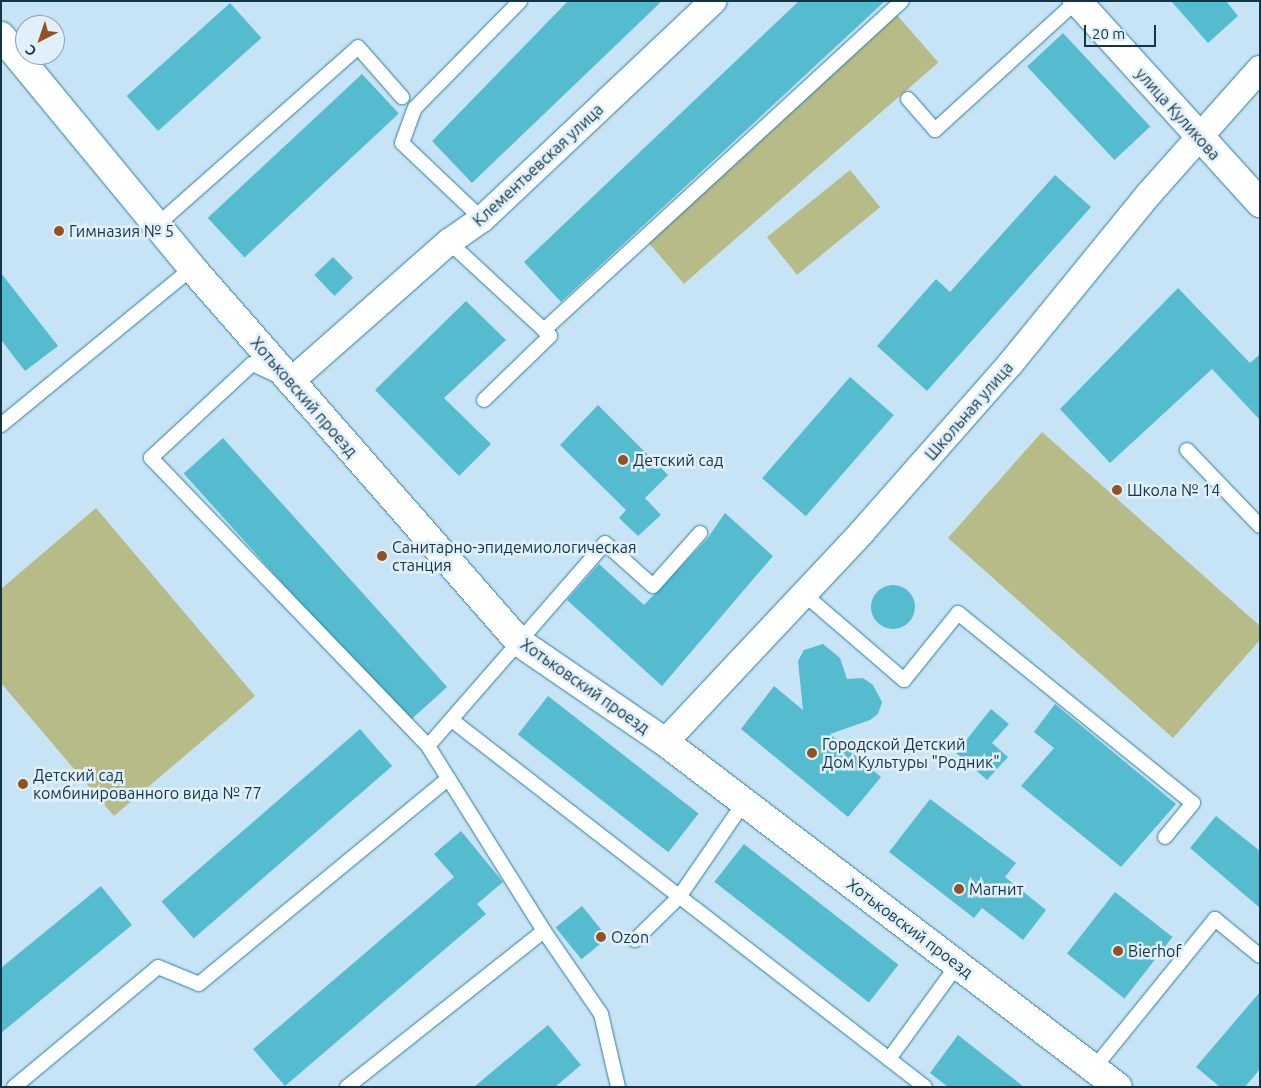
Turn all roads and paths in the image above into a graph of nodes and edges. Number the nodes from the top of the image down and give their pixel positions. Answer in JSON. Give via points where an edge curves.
{"nodes":[{"id":1,"x":520,"y":1,"type":"edge"},
{"id":2,"x":713,"y":1,"type":"edge"},
{"id":3,"x":902,"y":1,"type":"edge"},
{"id":4,"x":1077,"y":1,"type":"edge"},
{"id":5,"x":1,"y":36,"type":"edge"},
{"id":6,"x":1260,"y":69,"type":"edge"},
{"id":7,"x":402,"y":97,"type":"dead end"},
{"id":8,"x":908,"y":99,"type":"dead end"},
{"id":9,"x":1200,"y":138,"type":"junction"},
{"id":10,"x":1260,"y":203,"type":"edge"},
{"id":11,"x":482,"y":219,"type":"junction"},
{"id":12,"x":157,"y":225,"type":"junction"},
{"id":13,"x":449,"y":242,"type":"junction"},
{"id":14,"x":192,"y":268,"type":"junction"},
{"id":15,"x":544,"y":330,"type":"junction"},
{"id":16,"x":290,"y":382,"type":"junction"},
{"id":17,"x":484,"y":400,"type":"dead end"},
{"id":18,"x":1,"y":425,"type":"edge"},
{"id":19,"x":1187,"y":450,"type":"dead end"},
{"id":20,"x":1260,"y":526,"type":"edge"},
{"id":21,"x":700,"y":533,"type":"dead end"},
{"id":22,"x":804,"y":594,"type":"junction"},
{"id":23,"x":519,"y":642,"type":"junction"},
{"id":24,"x":453,"y":721,"type":"junction"},
{"id":25,"x":665,"y":742,"type":"junction"},
{"id":26,"x":428,"y":746,"type":"junction"},
{"id":27,"x":448,"y":779,"type":"junction"},
{"id":28,"x":745,"y":801,"type":"junction"},
{"id":29,"x":1165,"y":837,"type":"dead end"},
{"id":30,"x":679,"y":897,"type":"junction"},
{"id":31,"x":544,"y":931,"type":"junction"},
{"id":32,"x":634,"y":940,"type":"dead end"},
{"id":33,"x":1260,"y":956,"type":"edge"},
{"id":34,"x":958,"y":964,"type":"junction"},
{"id":35,"x":889,"y":1059,"type":"junction"},
{"id":36,"x":1094,"y":1068,"type":"junction"},
{"id":37,"x":14,"y":1087,"type":"edge"},
{"id":38,"x":347,"y":1087,"type":"edge"},
{"id":39,"x":618,"y":1087,"type":"edge"},
{"id":40,"x":924,"y":1087,"type":"edge"},
{"id":41,"x":1118,"y":1087,"type":"edge"}],
"edges":[{"from":1,"to":11,"type":"lane","via":[[415,108],[402,143]]},
{"from":2,"to":11,"type":"street","name":"Клементьевская улица"},
{"from":3,"to":15,"type":"lane"},
{"from":4,"to":8,"type":"lane","via":[[935,130]]},
{"from":4,"to":9,"type":"main road","name":"улица Куликова"},
{"from":5,"to":12,"type":"main road","name":"Хотьковский проезд"},
{"from":6,"to":9,"type":"street","name":"Школьная улица"},
{"from":7,"to":12,"type":"lane","via":[[358,47]]},
{"from":9,"to":10,"type":"main road","name":"улица Куликова"},
{"from":9,"to":22,"type":"street","name":"Школьная улица","via":[[1148,195],[1011,363]]},
{"from":11,"to":13,"type":"street","name":"Клементьевская улица"},
{"from":12,"to":14,"type":"main road","name":"Хотьковский проезд"},
{"from":13,"to":15,"type":"lane"},
{"from":13,"to":16,"type":"street","name":"Клементьевская улица"},
{"from":14,"to":16,"type":"main road","name":"Хотьковский проезд"},
{"from":14,"to":18,"type":"lane"},
{"from":15,"to":17,"type":"lane","via":[[550,336]]},
{"from":16,"to":23,"type":"main road","name":"Хотьковский проезд"},
{"from":16,"to":26,"type":"lane","via":[[252,364],[152,458]]},
{"from":19,"to":20,"type":"lane"},
{"from":21,"to":23,"type":"lane","via":[[653,586],[605,543]]},
{"from":22,"to":25,"type":"street","name":"Школьная улица"},
{"from":22,"to":29,"type":"lane","via":[[904,680],[958,613],[1193,803]]},
{"from":23,"to":24,"type":"lane"},
{"from":23,"to":25,"type":"main road","name":"Хотьковский проезд"},
{"from":24,"to":26,"type":"lane"},
{"from":24,"to":30,"type":"lane"},
{"from":25,"to":28,"type":"main road","name":"Хотьковский проезд"},
{"from":26,"to":27,"type":"lane"},
{"from":27,"to":31,"type":"lane"},
{"from":27,"to":37,"type":"lane","via":[[199,984],[158,967]]},
{"from":28,"to":30,"type":"lane"},
{"from":28,"to":34,"type":"main road","name":"Хотьковский проезд"},
{"from":30,"to":32,"type":"lane"},
{"from":30,"to":35,"type":"lane"},
{"from":31,"to":38,"type":"lane"},
{"from":31,"to":39,"type":"lane","via":[[601,1014]]},
{"from":33,"to":36,"type":"lane","via":[[1215,919]]},
{"from":34,"to":35,"type":"lane"},
{"from":34,"to":36,"type":"main road","name":"Хотьковский проезд"},
{"from":35,"to":40,"type":"lane"},
{"from":36,"to":41,"type":"main road","name":"Хотьковский проезд"}]}
